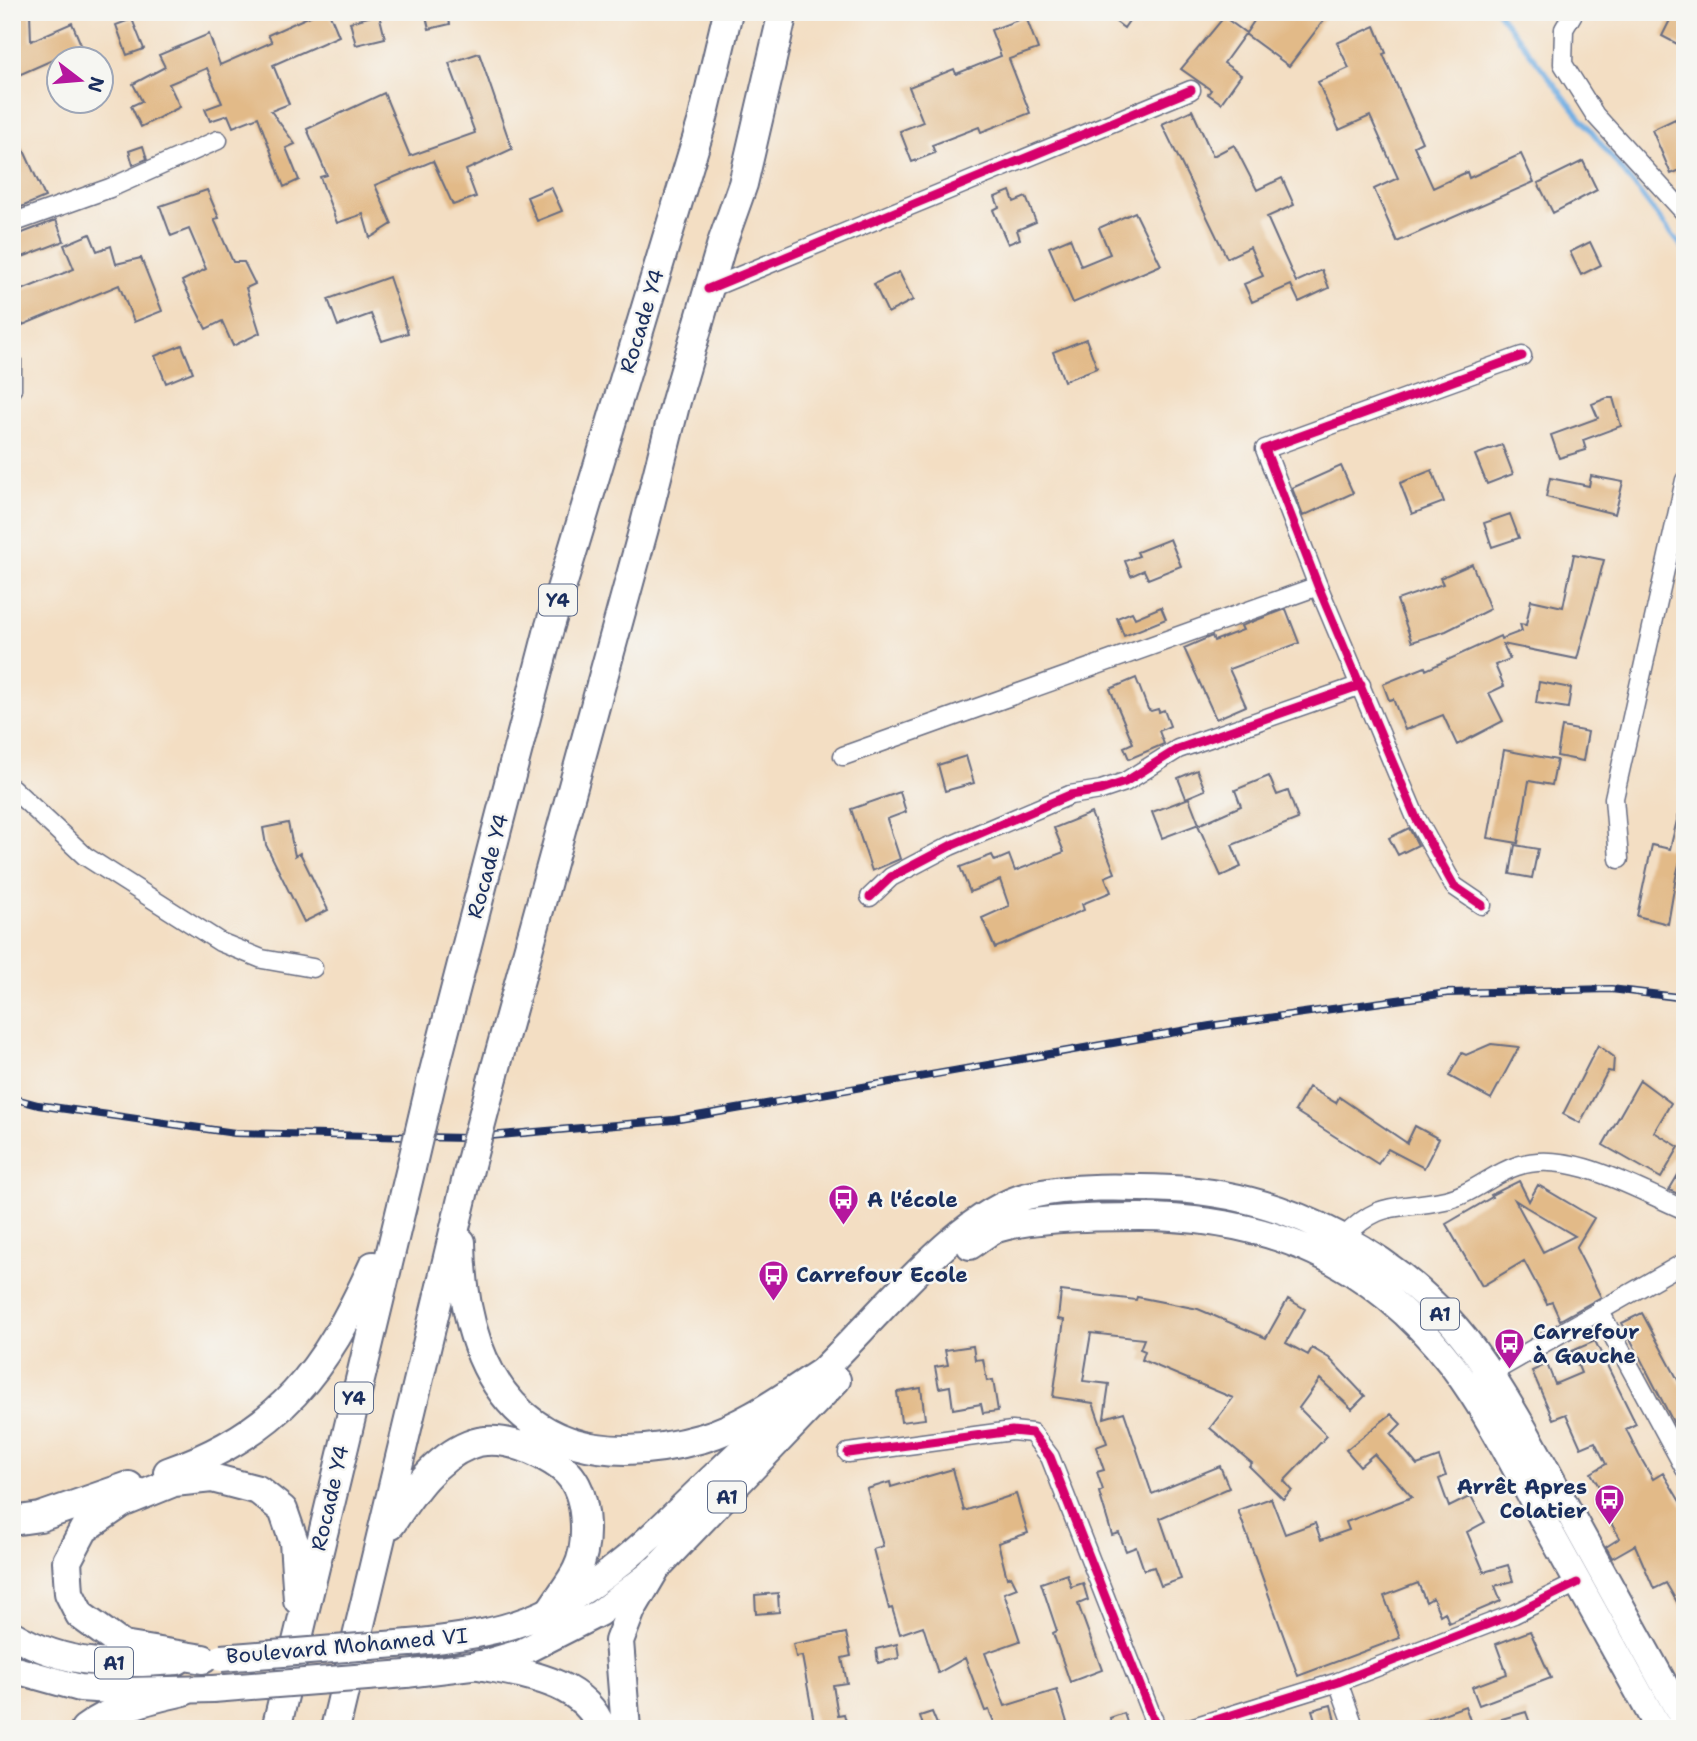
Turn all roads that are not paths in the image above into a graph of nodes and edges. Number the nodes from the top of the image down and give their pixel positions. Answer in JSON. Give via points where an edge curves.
{"nodes":[{"id":1,"x":729,"y":12,"type":"edge"},
{"id":2,"x":783,"y":12,"type":"edge"},
{"id":3,"x":1574,"y":12,"type":"edge"},
{"id":4,"x":1192,"y":90,"type":"dead end"},
{"id":5,"x":218,"y":140,"type":"dead end"},
{"id":6,"x":1685,"y":213,"type":"edge"},
{"id":7,"x":12,"y":223,"type":"edge"},
{"id":8,"x":708,"y":289,"type":"junction"},
{"id":9,"x":1522,"y":356,"type":"dead end"},
{"id":10,"x":12,"y":360,"type":"edge"},
{"id":11,"x":12,"y":389,"type":"edge"},
{"id":12,"x":1685,"y":480,"type":"edge"},
{"id":13,"x":1318,"y":586,"type":"junction"},
{"id":14,"x":1361,"y":685,"type":"junction"},
{"id":15,"x":843,"y":756,"type":"dead end"},
{"id":16,"x":12,"y":788,"type":"edge"},
{"id":17,"x":1619,"y":859,"type":"dead end"},
{"id":18,"x":870,"y":897,"type":"dead end"},
{"id":19,"x":1482,"y":905,"type":"dead end"},
{"id":20,"x":313,"y":968,"type":"dead end"},
{"id":21,"x":461,"y":1203,"type":"junction"},
{"id":22,"x":400,"y":1209,"type":"junction"},
{"id":23,"x":1685,"y":1210,"type":"edge"},
{"id":24,"x":1343,"y":1238,"type":"junction"},
{"id":25,"x":1685,"y":1262,"type":"edge"},
{"id":26,"x":1599,"y":1310,"type":"junction"},
{"id":27,"x":824,"y":1371,"type":"junction"},
{"id":28,"x":1489,"y":1373,"type":"junction"},
{"id":29,"x":1468,"y":1389,"type":"junction"},
{"id":30,"x":848,"y":1453,"type":"dead end"},
{"id":31,"x":1685,"y":1469,"type":"edge"},
{"id":32,"x":12,"y":1521,"type":"edge"},
{"id":33,"x":379,"y":1544,"type":"junction"},
{"id":34,"x":654,"y":1571,"type":"junction"},
{"id":35,"x":1577,"y":1583,"type":"junction"},
{"id":36,"x":551,"y":1610,"type":"junction"},
{"id":37,"x":299,"y":1628,"type":"junction"},
{"id":38,"x":12,"y":1634,"type":"edge"},
{"id":39,"x":212,"y":1659,"type":"junction"},
{"id":40,"x":479,"y":1665,"type":"junction"},
{"id":41,"x":12,"y":1669,"type":"edge"},
{"id":42,"x":1338,"y":1682,"type":"junction"},
{"id":43,"x":184,"y":1691,"type":"junction"},
{"id":44,"x":1685,"y":1722,"type":"edge"},
{"id":45,"x":85,"y":1729,"type":"edge"},
{"id":46,"x":276,"y":1729,"type":"edge"},
{"id":47,"x":335,"y":1729,"type":"edge"},
{"id":48,"x":602,"y":1729,"type":"edge"},
{"id":49,"x":626,"y":1729,"type":"edge"},
{"id":50,"x":1157,"y":1729,"type":"edge"},
{"id":51,"x":1186,"y":1729,"type":"edge"},
{"id":52,"x":1355,"y":1729,"type":"edge"},
{"id":53,"x":1659,"y":1729,"type":"edge"}],
"edges":[{"from":1,"to":22,"type":"highway","name":"Rocade Y4","number":"Y4","bridge":true,"via":[[702,122],[549,629]]},
{"from":2,"to":8,"type":"highway","via":[[743,184]]},
{"from":3,"to":6,"type":"street","via":[[1564,29],[1563,64],[1595,115]]},
{"from":4,"to":8,"type":"street"},
{"from":5,"to":7,"type":"street","via":[[110,188]]},
{"from":8,"to":21,"type":"highway","bridge":true},
{"from":9,"to":13,"type":"street","via":[[1265,449]]},
{"from":10,"to":11,"type":"street"},
{"from":12,"to":17,"type":"street","via":[[1614,798]]},
{"from":13,"to":14,"type":"street"},
{"from":13,"to":15,"type":"street"},
{"from":14,"to":18,"type":"street","via":[[1178,749],[1125,782],[1070,795],[962,841],[891,877]]},
{"from":14,"to":19,"type":"street","via":[[1416,818],[1454,886]]},
{"from":16,"to":20,"type":"street","via":[[85,856],[220,942],[262,959]]},
{"from":21,"to":27,"type":"highway","via":[[461,1277],[471,1331],[489,1372],[517,1409],[554,1438],[586,1447],[640,1451],[704,1438],[749,1418]]},
{"from":21,"to":33,"type":"highway"},
{"from":22,"to":32,"type":"highway","via":[[345,1326],[312,1376],[262,1426],[199,1461],[40,1517]]},
{"from":22,"to":37,"type":"highway","name":"Rocade Y4","number":"Y4"},
{"from":23,"to":24,"type":"street","via":[[1560,1161],[1521,1164],[1446,1200],[1376,1210]]},
{"from":24,"to":27,"type":"main road","name":"Boulevard Mohamed VI","number":"A1","via":[[1296,1214],[1221,1194],[1130,1188],[1025,1196],[945,1245]]},
{"from":24,"to":28,"type":"main road","name":"Boulevard Mohamed VI","number":"A1","via":[[1398,1275],[1434,1308],[1470,1345]]},
{"from":25,"to":26,"type":"street"},
{"from":26,"to":28,"type":"street"},
{"from":26,"to":31,"type":"street"},
{"from":27,"to":36,"type":"main road","name":"Boulevard Mohamed VI","number":"A1","via":[[610,1575]]},
{"from":28,"to":29,"type":"street"},
{"from":28,"to":44,"type":"main road","name":"Boulevard Mohamed VI","number":"A1"},
{"from":29,"to":34,"type":"main road","name":"Boulevard Mohamed VI","number":"A1","via":[[1452,1365],[1391,1302],[1331,1259],[1285,1238],[1247,1227],[1170,1217],[1098,1217],[993,1231],[933,1277]]},
{"from":29,"to":35,"type":"main road","name":"Boulevard Mohamed VI","number":"A1"},
{"from":30,"to":50,"type":"street","via":[[1012,1431],[1032,1433],[1051,1457]]},
{"from":33,"to":36,"type":"highway","via":[[411,1494],[441,1462],[470,1444],[508,1441],[540,1454],[571,1477],[582,1505],[585,1534],[578,1568]]},
{"from":33,"to":47,"type":"highway"},
{"from":34,"to":40,"type":"main road","name":"Boulevard Mohamed VI","number":"A1","via":[[599,1613],[550,1640]]},
{"from":34,"to":49,"type":"highway","via":[[619,1641]]},
{"from":35,"to":42,"type":"street","via":[[1514,1614]]},
{"from":35,"to":53,"type":"main road","name":"Boulevard Mohamed VI","number":"A1"},
{"from":36,"to":39,"type":"main road","name":"Boulevard Mohamed VI","number":"A1","bridge":true,"via":[[470,1636]]},
{"from":37,"to":39,"type":"highway","via":[[294,1542],[283,1510],[258,1490],[212,1478],[174,1482],[122,1503],[84,1529],[67,1562],[69,1593],[80,1615],[123,1646]]},
{"from":37,"to":46,"type":"highway","name":"Rocade Y4","number":"Y4"},
{"from":38,"to":39,"type":"main road","name":"Boulevard Mohamed VI","number":"A1","via":[[72,1660],[124,1664]]},
{"from":40,"to":43,"type":"main road","name":"Boulevard Mohamed VI","number":"A1","bridge":true},
{"from":40,"to":48,"type":"highway","via":[[562,1687],[581,1699]]},
{"from":41,"to":43,"type":"main road","name":"Boulevard Mohamed VI","number":"A1","via":[[80,1688]]},
{"from":42,"to":51,"type":"street"},
{"from":42,"to":52,"type":"street"},
{"from":43,"to":45,"type":"highway","via":[[132,1705]]}]}
